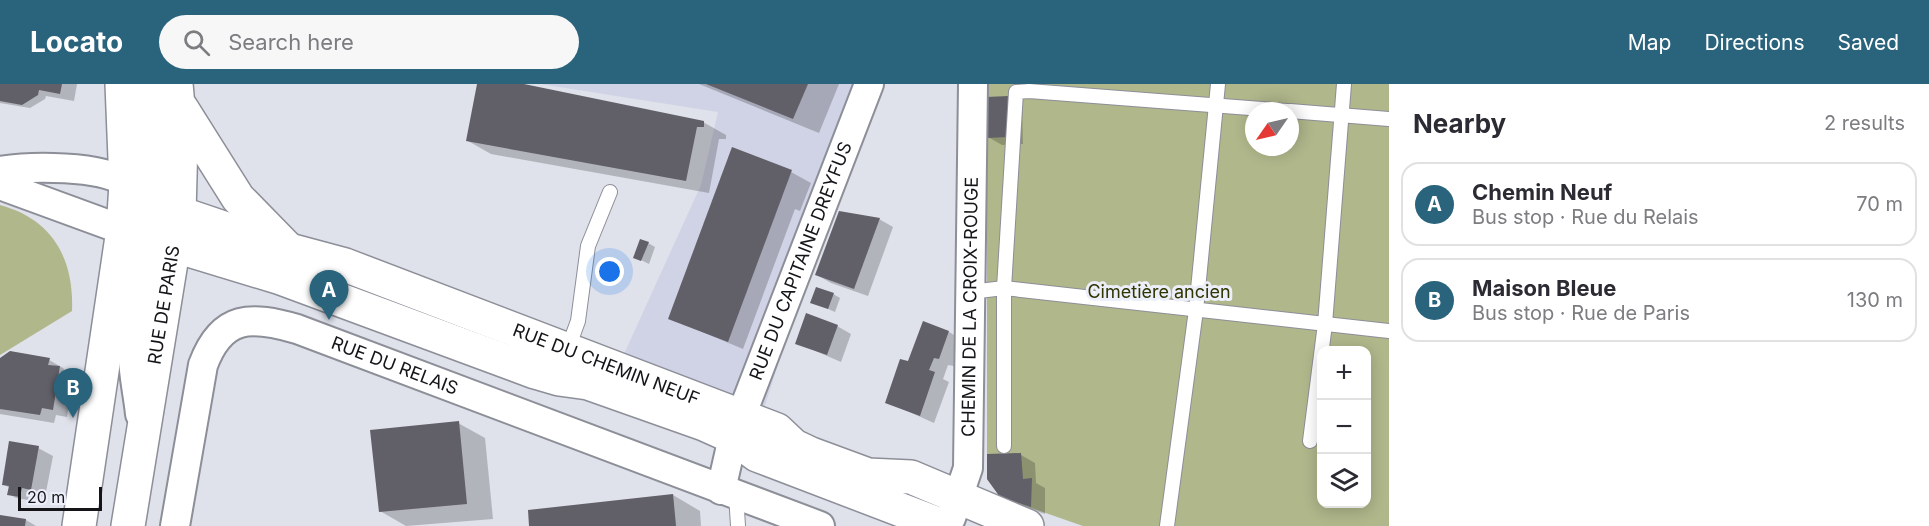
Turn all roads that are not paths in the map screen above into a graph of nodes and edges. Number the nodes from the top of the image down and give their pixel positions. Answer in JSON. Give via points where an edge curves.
{"nodes":[{"id":1,"x":122,"y":84,"type":"edge"},
{"id":2,"x":145,"y":84,"type":"edge"},
{"id":3,"x":869,"y":84,"type":"edge"},
{"id":4,"x":973,"y":84,"type":"edge"},
{"id":5,"x":1218,"y":84,"type":"edge"},
{"id":6,"x":1344,"y":84,"type":"edge"},
{"id":7,"x":1029,"y":87,"type":"edge"},
{"id":8,"x":177,"y":93,"type":"edge"},
{"id":9,"x":1216,"y":105,"type":"junction"},
{"id":10,"x":1245,"y":107,"type":"edge"},
{"id":11,"x":1299,"y":112,"type":"edge"},
{"id":12,"x":1343,"y":116,"type":"junction"},
{"id":13,"x":1389,"y":119,"type":"edge"},
{"id":14,"x":0,"y":171,"type":"edge"},
{"id":15,"x":0,"y":185,"type":"edge"},
{"id":16,"x":610,"y":192,"type":"dead end"},
{"id":17,"x":153,"y":198,"type":"junction"},
{"id":18,"x":149,"y":238,"type":"junction"},
{"id":19,"x":289,"y":250,"type":"junction"},
{"id":20,"x":1004,"y":288,"type":"junction"},
{"id":21,"x":970,"y":292,"type":"junction"},
{"id":22,"x":1196,"y":309,"type":"junction"},
{"id":23,"x":1325,"y":324,"type":"junction"},
{"id":24,"x":1389,"y":331,"type":"edge"},
{"id":25,"x":563,"y":364,"type":"junction"},
{"id":26,"x":737,"y":426,"type":"junction"},
{"id":27,"x":1310,"y":441,"type":"dead end"},
{"id":28,"x":1004,"y":446,"type":"dead end"},
{"id":29,"x":728,"y":492,"type":"junction"},
{"id":30,"x":954,"y":511,"type":"edge"},
{"id":31,"x":79,"y":526,"type":"edge"},
{"id":32,"x":128,"y":526,"type":"edge"},
{"id":33,"x":175,"y":526,"type":"edge"},
{"id":34,"x":738,"y":526,"type":"edge"},
{"id":35,"x":820,"y":526,"type":"edge"},
{"id":36,"x":943,"y":526,"type":"edge"},
{"id":37,"x":1027,"y":526,"type":"edge"},
{"id":38,"x":1167,"y":526,"type":"edge"}],
"edges":[{"from":1,"to":17,"type":"street","name":"RUE DE PARIS","via":[[124,117]]},
{"from":2,"to":17,"type":"street","via":[[152,140]]},
{"from":3,"to":26,"type":"street","name":"RUE DU CAPITAINE DREYFUS"},
{"from":4,"to":21,"type":"street","name":"CHEMIN DE LA CROIX-ROUGE"},
{"from":5,"to":9,"type":"lane"},
{"from":6,"to":12,"type":"lane"},
{"from":7,"to":9,"type":"lane"},
{"from":7,"to":20,"type":"lane","via":[[1016,92]]},
{"from":8,"to":17,"type":"street","name":"RUE DE PARIS","via":[[182,164]]},
{"from":8,"to":19,"type":"street","via":[[238,198]]},
{"from":9,"to":10,"type":"lane"},
{"from":9,"to":22,"type":"lane"},
{"from":11,"to":12,"type":"lane"},
{"from":12,"to":13,"type":"lane"},
{"from":12,"to":23,"type":"lane"},
{"from":14,"to":17,"type":"street","via":[[28,167],[90,171]]},
{"from":15,"to":18,"type":"street"},
{"from":16,"to":25,"type":"lane","via":[[588,246],[578,321]]},
{"from":17,"to":18,"type":"street","name":"RUE DE PARIS"},
{"from":17,"to":18,"type":"street","name":"RUE DE PARIS"},
{"from":17,"to":19,"type":"street","name":"RUE DU CHEMIN NEUF"},
{"from":18,"to":25,"type":"street","name":"RUE DU CHEMIN NEUF"},
{"from":18,"to":31,"type":"street","name":"RUE DE PARIS"},
{"from":18,"to":32,"type":"street","name":"RUE DE PARIS","via":[[143,440]]},
{"from":19,"to":25,"type":"street","name":"RUE DU CHEMIN NEUF","via":[[345,265]]},
{"from":20,"to":21,"type":"lane"},
{"from":20,"to":22,"type":"lane"},
{"from":20,"to":28,"type":"lane"},
{"from":21,"to":30,"type":"street","name":"CHEMIN DE LA CROIX-ROUGE","via":[[968,468]]},
{"from":22,"to":23,"type":"lane"},
{"from":22,"to":38,"type":"lane"},
{"from":23,"to":24,"type":"lane"},
{"from":23,"to":27,"type":"lane"},
{"from":25,"to":26,"type":"street","name":"RUE DU CHEMIN NEUF","via":[[588,383]]},
{"from":26,"to":29,"type":"street"},
{"from":26,"to":30,"type":"street","name":"RUE DU CHEMIN NEUF","via":[[777,430],[810,454],[868,475],[911,477]]},
{"from":26,"to":36,"type":"street","name":"RUE DU CHEMIN NEUF","via":[[757,455]]},
{"from":29,"to":33,"type":"street","name":"RUE DU RELAIS","via":[[297,329],[253,319],[230,327],[214,341],[203,366]]},
{"from":29,"to":34,"type":"lane"},
{"from":29,"to":35,"type":"street","name":"RUE DU RELAIS"},
{"from":30,"to":37,"type":"street","name":"RUE DU CHEMIN NEUF"}]}
